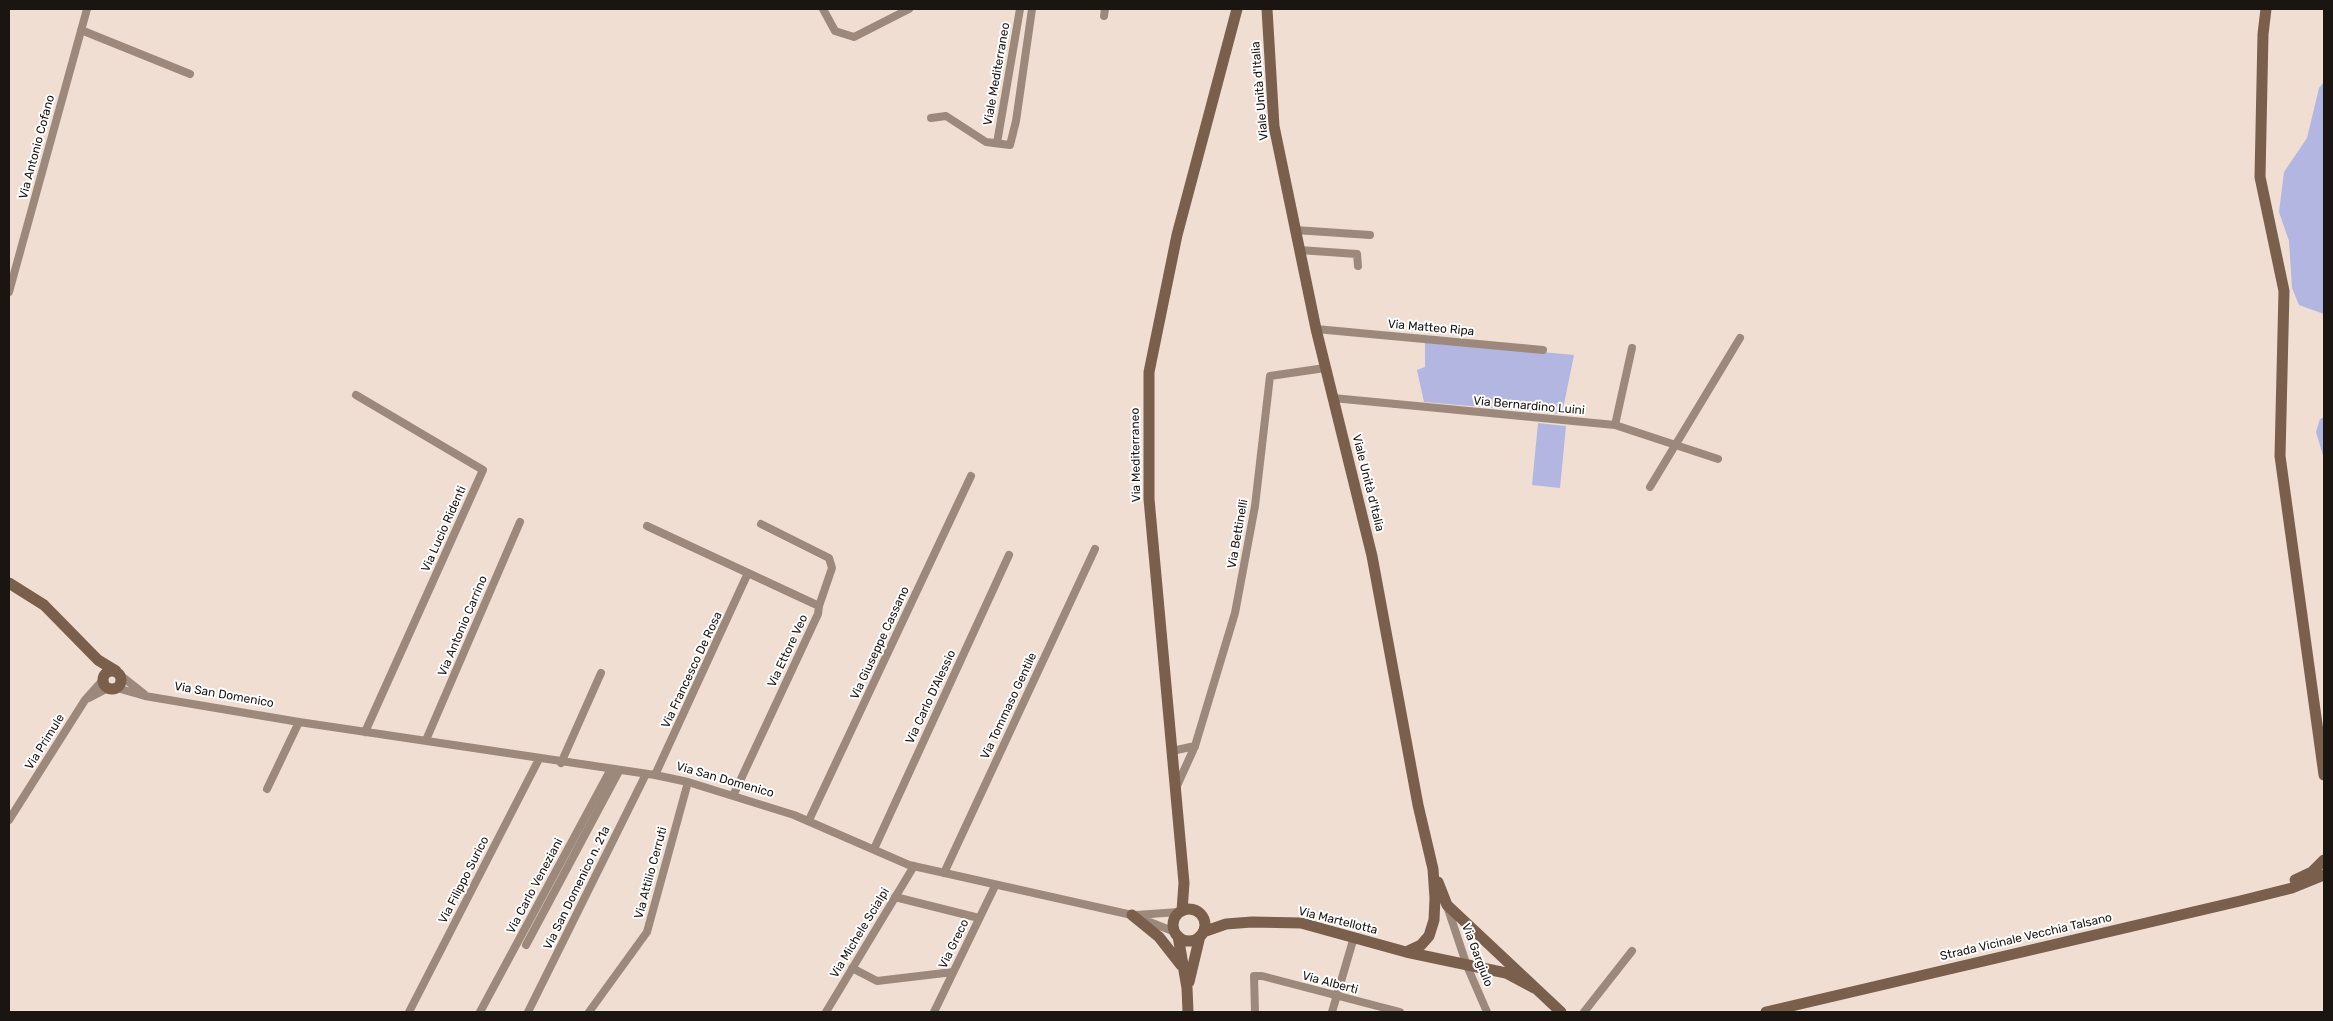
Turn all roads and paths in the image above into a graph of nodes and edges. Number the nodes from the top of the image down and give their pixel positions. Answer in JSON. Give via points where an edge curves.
{"nodes":[{"id":1,"x":87,"y":9,"type":"edge"},
{"id":2,"x":822,"y":9,"type":"edge"},
{"id":3,"x":909,"y":9,"type":"edge"},
{"id":4,"x":1020,"y":9,"type":"edge"},
{"id":5,"x":1032,"y":9,"type":"edge"},
{"id":6,"x":1236,"y":9,"type":"edge"},
{"id":7,"x":1267,"y":9,"type":"edge"},
{"id":8,"x":2266,"y":9,"type":"edge"},
{"id":9,"x":81,"y":30,"type":"junction"},
{"id":10,"x":190,"y":74,"type":"dead end"},
{"id":11,"x":932,"y":118,"type":"dead end"},
{"id":12,"x":1000,"y":144,"type":"junction"},
{"id":13,"x":1295,"y":230,"type":"junction"},
{"id":14,"x":1370,"y":235,"type":"dead end"},
{"id":15,"x":1298,"y":250,"type":"junction"},
{"id":16,"x":1358,"y":266,"type":"dead end"},
{"id":17,"x":9,"y":292,"type":"edge"},
{"id":18,"x":1316,"y":329,"type":"junction"},
{"id":19,"x":1740,"y":338,"type":"dead end"},
{"id":20,"x":1632,"y":348,"type":"dead end"},
{"id":21,"x":1543,"y":350,"type":"dead end"},
{"id":22,"x":1325,"y":368,"type":"junction"},
{"id":23,"x":356,"y":395,"type":"dead end"},
{"id":24,"x":1333,"y":398,"type":"junction"},
{"id":25,"x":1615,"y":425,"type":"junction"},
{"id":26,"x":1675,"y":445,"type":"junction"},
{"id":27,"x":1718,"y":460,"type":"dead end"},
{"id":28,"x":971,"y":476,"type":"dead end"},
{"id":29,"x":1650,"y":487,"type":"dead end"},
{"id":30,"x":520,"y":522,"type":"dead end"},
{"id":31,"x":761,"y":524,"type":"dead end"},
{"id":32,"x":647,"y":526,"type":"dead end"},
{"id":33,"x":1095,"y":549,"type":"dead end"},
{"id":34,"x":1009,"y":555,"type":"dead end"},
{"id":35,"x":748,"y":573,"type":"junction"},
{"id":36,"x":9,"y":583,"type":"edge"},
{"id":37,"x":819,"y":606,"type":"junction"},
{"id":38,"x":98,"y":660,"type":"junction"},
{"id":39,"x":118,"y":673,"type":"junction"},
{"id":40,"x":601,"y":673,"type":"dead end"},
{"id":41,"x":108,"y":683,"type":"junction"},
{"id":42,"x":145,"y":696,"type":"junction"},
{"id":43,"x":299,"y":722,"type":"junction"},
{"id":44,"x":365,"y":732,"type":"junction"},
{"id":45,"x":426,"y":740,"type":"junction"},
{"id":46,"x":1195,"y":746,"type":"junction"},
{"id":47,"x":1172,"y":751,"type":"junction"},
{"id":48,"x":539,"y":759,"type":"junction"},
{"id":49,"x":560,"y":763,"type":"junction"},
{"id":50,"x":611,"y":770,"type":"junction"},
{"id":51,"x":619,"y":771,"type":"junction"},
{"id":52,"x":646,"y":774,"type":"junction"},
{"id":53,"x":655,"y":775,"type":"junction"},
{"id":54,"x":2324,"y":775,"type":"edge"},
{"id":55,"x":688,"y":782,"type":"junction"},
{"id":56,"x":267,"y":789,"type":"dead end"},
{"id":57,"x":1176,"y":790,"type":"junction"},
{"id":58,"x":733,"y":796,"type":"junction"},
{"id":59,"x":9,"y":820,"type":"edge"},
{"id":60,"x":809,"y":820,"type":"junction"},
{"id":61,"x":874,"y":849,"type":"junction"},
{"id":62,"x":2324,"y":860,"type":"edge"},
{"id":63,"x":914,"y":866,"type":"junction"},
{"id":64,"x":1433,"y":869,"type":"junction"},
{"id":65,"x":944,"y":874,"type":"junction"},
{"id":66,"x":2324,"y":875,"type":"edge"},
{"id":67,"x":2324,"y":885,"type":"edge"},
{"id":68,"x":995,"y":886,"type":"junction"},
{"id":69,"x":2292,"y":888,"type":"junction"},
{"id":70,"x":895,"y":897,"type":"junction"},
{"id":71,"x":2240,"y":901,"type":"junction"},
{"id":72,"x":1446,"y":905,"type":"junction"},
{"id":73,"x":1180,"y":911,"type":"junction"},
{"id":74,"x":1132,"y":915,"type":"junction"},
{"id":75,"x":979,"y":918,"type":"junction"},
{"id":76,"x":1176,"y":934,"type":"junction"},
{"id":77,"x":1202,"y":934,"type":"junction"},
{"id":78,"x":1354,"y":937,"type":"junction"},
{"id":79,"x":526,"y":945,"type":"dead end"},
{"id":80,"x":1632,"y":951,"type":"dead end"},
{"id":81,"x":1406,"y":952,"type":"junction"},
{"id":82,"x":1467,"y":966,"type":"junction"},
{"id":83,"x":852,"y":968,"type":"junction"},
{"id":84,"x":1184,"y":969,"type":"junction"},
{"id":85,"x":953,"y":972,"type":"junction"},
{"id":86,"x":1187,"y":988,"type":"junction"},
{"id":87,"x":1534,"y":988,"type":"junction"},
{"id":88,"x":1336,"y":997,"type":"junction"},
{"id":89,"x":409,"y":1012,"type":"edge"},
{"id":90,"x":480,"y":1012,"type":"edge"},
{"id":91,"x":528,"y":1012,"type":"edge"},
{"id":92,"x":589,"y":1012,"type":"edge"},
{"id":93,"x":826,"y":1012,"type":"edge"},
{"id":94,"x":934,"y":1012,"type":"edge"},
{"id":95,"x":1188,"y":1012,"type":"edge"},
{"id":96,"x":1255,"y":1012,"type":"edge"},
{"id":97,"x":1332,"y":1012,"type":"edge"},
{"id":98,"x":1400,"y":1012,"type":"edge"},
{"id":99,"x":1487,"y":1012,"type":"edge"},
{"id":100,"x":1562,"y":1012,"type":"edge"},
{"id":101,"x":1584,"y":1012,"type":"edge"},
{"id":102,"x":1766,"y":1012,"type":"edge"}],
"edges":[{"from":1,"to":9,"type":"street","name":"Via Antonio Cofano"},
{"from":2,"to":3,"type":"street","via":[[835,31],[854,37]]},
{"from":4,"to":12,"type":"street","name":"Viale Mediterraneo"},
{"from":5,"to":12,"type":"street","via":[[1016,121],[1010,145]]},
{"from":6,"to":47,"type":"main road","name":"Via Mediterraneo","via":[[1177,235],[1149,372],[1149,499]]},
{"from":7,"to":13,"type":"main road","name":"Viale Unità d'Italia","via":[[1274,126]]},
{"from":8,"to":54,"type":"main road","via":[[2262,34],[2260,177],[2284,291],[2280,456]]},
{"from":9,"to":10,"type":"street"},
{"from":9,"to":17,"type":"street","name":"Via Antonio Cofano"},
{"from":11,"to":12,"type":"street","name":"Viale Mediterraneo","via":[[946,116],[986,142]]},
{"from":13,"to":14,"type":"street"},
{"from":13,"to":15,"type":"main road","name":"Viale Unità d'Italia"},
{"from":15,"to":16,"type":"street","via":[[1357,254]]},
{"from":15,"to":18,"type":"main road","name":"Viale Unità d'Italia"},
{"from":18,"to":21,"type":"street","name":"Via Matteo Ripa"},
{"from":18,"to":22,"type":"main road","name":"Viale Unità d'Italia"},
{"from":19,"to":26,"type":"street"},
{"from":20,"to":25,"type":"street"},
{"from":22,"to":24,"type":"main road","name":"Viale Unità d'Italia"},
{"from":22,"to":46,"type":"street","name":"Via Bettinelli","via":[[1270,376],[1255,506],[1235,613]]},
{"from":23,"to":44,"type":"street","name":"Via Lucio Ridenti","via":[[483,470]]},
{"from":24,"to":25,"type":"street","name":"Via Bernardino Luini"},
{"from":24,"to":64,"type":"main road","name":"Viale Unità d'Italia","via":[[1372,556]]},
{"from":25,"to":26,"type":"street","name":"Via Bernardino Luini"},
{"from":26,"to":27,"type":"street","name":"Via Bernardino Luini"},
{"from":26,"to":29,"type":"street"},
{"from":28,"to":60,"type":"street","name":"Via Giuseppe Cassano"},
{"from":30,"to":45,"type":"street","name":"Via Antonio Carrino"},
{"from":31,"to":37,"type":"street","via":[[829,558],[832,568]]},
{"from":32,"to":35,"type":"street","name":"Via Ettore Veo"},
{"from":33,"to":65,"type":"street","name":"Via Tommaso Gentile"},
{"from":34,"to":61,"type":"street","name":"Via Carlo D'Alessio"},
{"from":35,"to":37,"type":"street","name":"Via Ettore Veo"},
{"from":35,"to":53,"type":"street","name":"Via Francesco De Rosa"},
{"from":36,"to":38,"type":"main road","via":[[44,606]]},
{"from":37,"to":58,"type":"street","name":"Via Ettore Veo"},
{"from":38,"to":39,"type":"main road"},
{"from":38,"to":41,"type":"main road"},
{"from":39,"to":41,"type":"main road","via":[[122,681]]},
{"from":39,"to":41,"type":"main road","via":[[106,672]]},
{"from":39,"to":42,"type":"street"},
{"from":40,"to":49,"type":"street"},
{"from":41,"to":42,"type":"street","name":"Via San Domenico"},
{"from":41,"to":59,"type":"street","name":"Via Primule","via":[[85,700]]},
{"from":42,"to":43,"type":"street","name":"Via San Domenico"},
{"from":43,"to":44,"type":"street","name":"Via San Domenico"},
{"from":43,"to":56,"type":"street"},
{"from":44,"to":45,"type":"street","name":"Via San Domenico"},
{"from":45,"to":48,"type":"street","name":"Via San Domenico"},
{"from":46,"to":47,"type":"street"},
{"from":46,"to":57,"type":"street","name":"Via Bettinelli"},
{"from":47,"to":57,"type":"main road","name":"Via Mediterraneo"},
{"from":48,"to":49,"type":"street","name":"Via San Domenico"},
{"from":48,"to":89,"type":"street","name":"Via Filippo Surico"},
{"from":49,"to":50,"type":"street","name":"Via San Domenico"},
{"from":50,"to":51,"type":"street","name":"Via San Domenico"},
{"from":50,"to":90,"type":"street","name":"Via Carlo Veneziani"},
{"from":51,"to":52,"type":"street","name":"Via San Domenico"},
{"from":51,"to":79,"type":"street"},
{"from":52,"to":53,"type":"street","name":"Via San Domenico"},
{"from":52,"to":91,"type":"street","name":"Via San Domenico n. 21a"},
{"from":53,"to":55,"type":"street","name":"Via San Domenico"},
{"from":55,"to":58,"type":"street","name":"Via San Domenico"},
{"from":55,"to":92,"type":"street","name":"Via Attilio Cerruti","via":[[646,932]]},
{"from":57,"to":73,"type":"main road","name":"Via Mediterraneo","via":[[1184,883]]},
{"from":58,"to":60,"type":"street","name":"Via San Domenico"},
{"from":60,"to":61,"type":"street","name":"Via San Domenico"},
{"from":61,"to":63,"type":"street","name":"Via San Domenico"},
{"from":62,"to":71,"type":"main road","via":[[2312,872],[2260,888]]},
{"from":63,"to":65,"type":"street","name":"Via San Domenico"},
{"from":63,"to":70,"type":"street","name":"Via Michele Scialpi"},
{"from":64,"to":72,"type":"main road"},
{"from":64,"to":81,"type":"main road","name":"Viale Unità d'Italia","via":[[1432,928],[1420,945]]},
{"from":65,"to":68,"type":"street","name":"Via San Domenico"},
{"from":66,"to":69,"type":"main road"},
{"from":67,"to":69,"type":"main road"},
{"from":68,"to":74,"type":"street","name":"Via San Domenico"},
{"from":68,"to":75,"type":"street","name":"Via Greco"},
{"from":69,"to":71,"type":"main road","name":"Strada Vicinale Vecchia Talsano"},
{"from":70,"to":75,"type":"street"},
{"from":70,"to":83,"type":"street","name":"Via Michele Scialpi"},
{"from":71,"to":102,"type":"main road","name":"Strada Vicinale Vecchia Talsano"},
{"from":72,"to":82,"type":"street","name":"Via Gargiulo"},
{"from":72,"to":87,"type":"main road"},
{"from":73,"to":74,"type":"street","name":"Via San Domenico"},
{"from":73,"to":76,"type":"main road","via":[[1174,921]]},
{"from":73,"to":77,"type":"main road","via":[[1192,909],[1200,914],[1205,922]]},
{"from":74,"to":76,"type":"street","name":"Via San Domenico"},
{"from":74,"to":84,"type":"main road","via":[[1159,937]]},
{"from":75,"to":85,"type":"street","name":"Via Greco"},
{"from":76,"to":77,"type":"main road","via":[[1187,940]]},
{"from":76,"to":84,"type":"main road"},
{"from":77,"to":78,"type":"main road","name":"Via Martellotta","via":[[1226,924],[1301,923]]},
{"from":77,"to":86,"type":"main road"},
{"from":78,"to":81,"type":"main road","name":"Via Martellotta"},
{"from":78,"to":88,"type":"street"},
{"from":80,"to":101,"type":"street"},
{"from":81,"to":82,"type":"main road","name":"Via Martellotta"},
{"from":82,"to":87,"type":"main road","name":"Via Martellotta","via":[[1506,973]]},
{"from":82,"to":99,"type":"street","name":"Via Gargiulo"},
{"from":83,"to":85,"type":"street","via":[[877,981]]},
{"from":83,"to":93,"type":"street","name":"Via Michele Scialpi"},
{"from":84,"to":86,"type":"main road"},
{"from":85,"to":94,"type":"street","name":"Via Greco"},
{"from":86,"to":95,"type":"main road"},
{"from":87,"to":100,"type":"main road"},
{"from":88,"to":96,"type":"street","name":"Via Alberti","via":[[1254,976]]},
{"from":88,"to":97,"type":"street"},
{"from":88,"to":98,"type":"street","name":"Via Alberti"}]}
